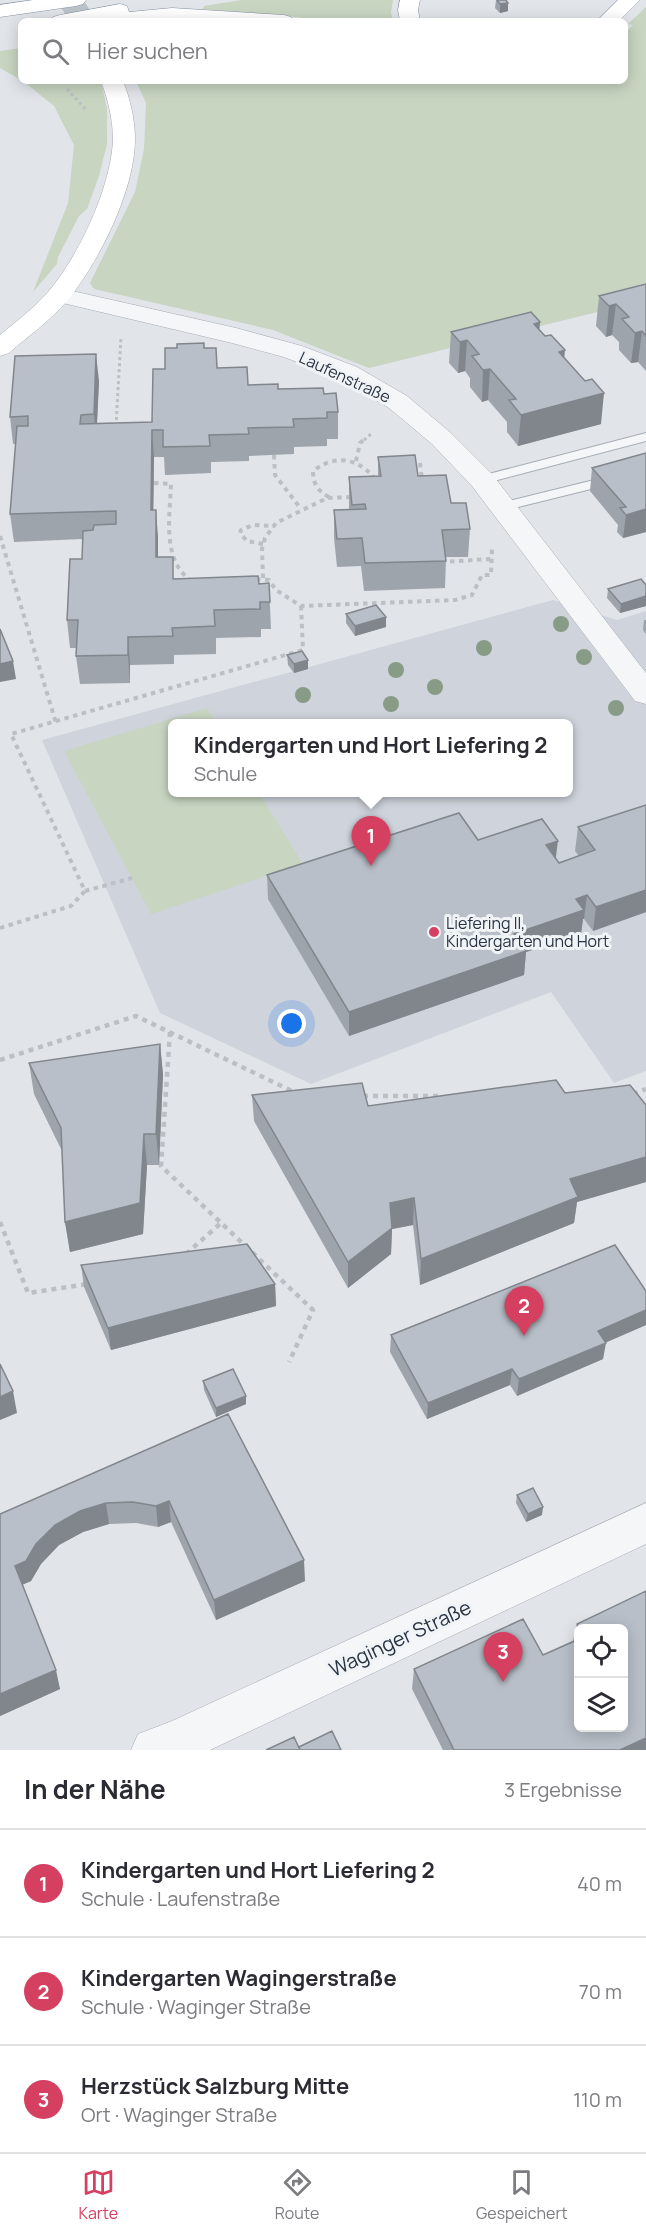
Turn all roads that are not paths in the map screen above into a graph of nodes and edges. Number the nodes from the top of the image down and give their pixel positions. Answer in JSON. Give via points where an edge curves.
{"nodes":[{"id":1,"x":76,"y":0,"type":"edge"},
{"id":2,"x":187,"y":0,"type":"edge"},
{"id":3,"x":410,"y":0,"type":"edge"},
{"id":4,"x":630,"y":0,"type":"edge"},
{"id":5,"x":0,"y":12,"type":"edge"},
{"id":6,"x":78,"y":18,"type":"edge"},
{"id":7,"x":130,"y":18,"type":"edge"},
{"id":8,"x":236,"y":18,"type":"edge"},
{"id":9,"x":409,"y":18,"type":"edge"},
{"id":10,"x":610,"y":18,"type":"edge"},
{"id":11,"x":113,"y":84,"type":"edge"},
{"id":12,"x":59,"y":295,"type":"junction"},
{"id":13,"x":0,"y":348,"type":"edge"},
{"id":14,"x":646,"y":437,"type":"edge"},
{"id":15,"x":482,"y":480,"type":"junction"},
{"id":16,"x":594,"y":484,"type":"edge"},
{"id":17,"x":502,"y":507,"type":"junction"},
{"id":18,"x":646,"y":694,"type":"edge"},
{"id":19,"x":646,"y":1523,"type":"edge"},
{"id":20,"x":154,"y":1750,"type":"edge"}],
"edges":[{"from":1,"to":5,"type":"main road"},
{"from":2,"to":6,"type":"main road"},
{"from":3,"to":9,"type":"main road"},
{"from":4,"to":10,"type":"main road"},
{"from":7,"to":8,"type":"main road","via":[[172,14]]},
{"from":11,"to":12,"type":"main road","via":[[121,102],[124,141],[114,190],[91,243]]},
{"from":12,"to":13,"type":"main road"},
{"from":12,"to":15,"type":"street","name":"Laufenstraße","via":[[248,338],[311,359],[397,401],[452,447]]},
{"from":14,"to":15,"type":"lane"},
{"from":15,"to":17,"type":"street","name":"Laufenstraße"},
{"from":16,"to":17,"type":"lane"},
{"from":17,"to":18,"type":"street","name":"Laufenstraße"},
{"from":19,"to":20,"type":"street","name":"Waginger Straße"}]}
